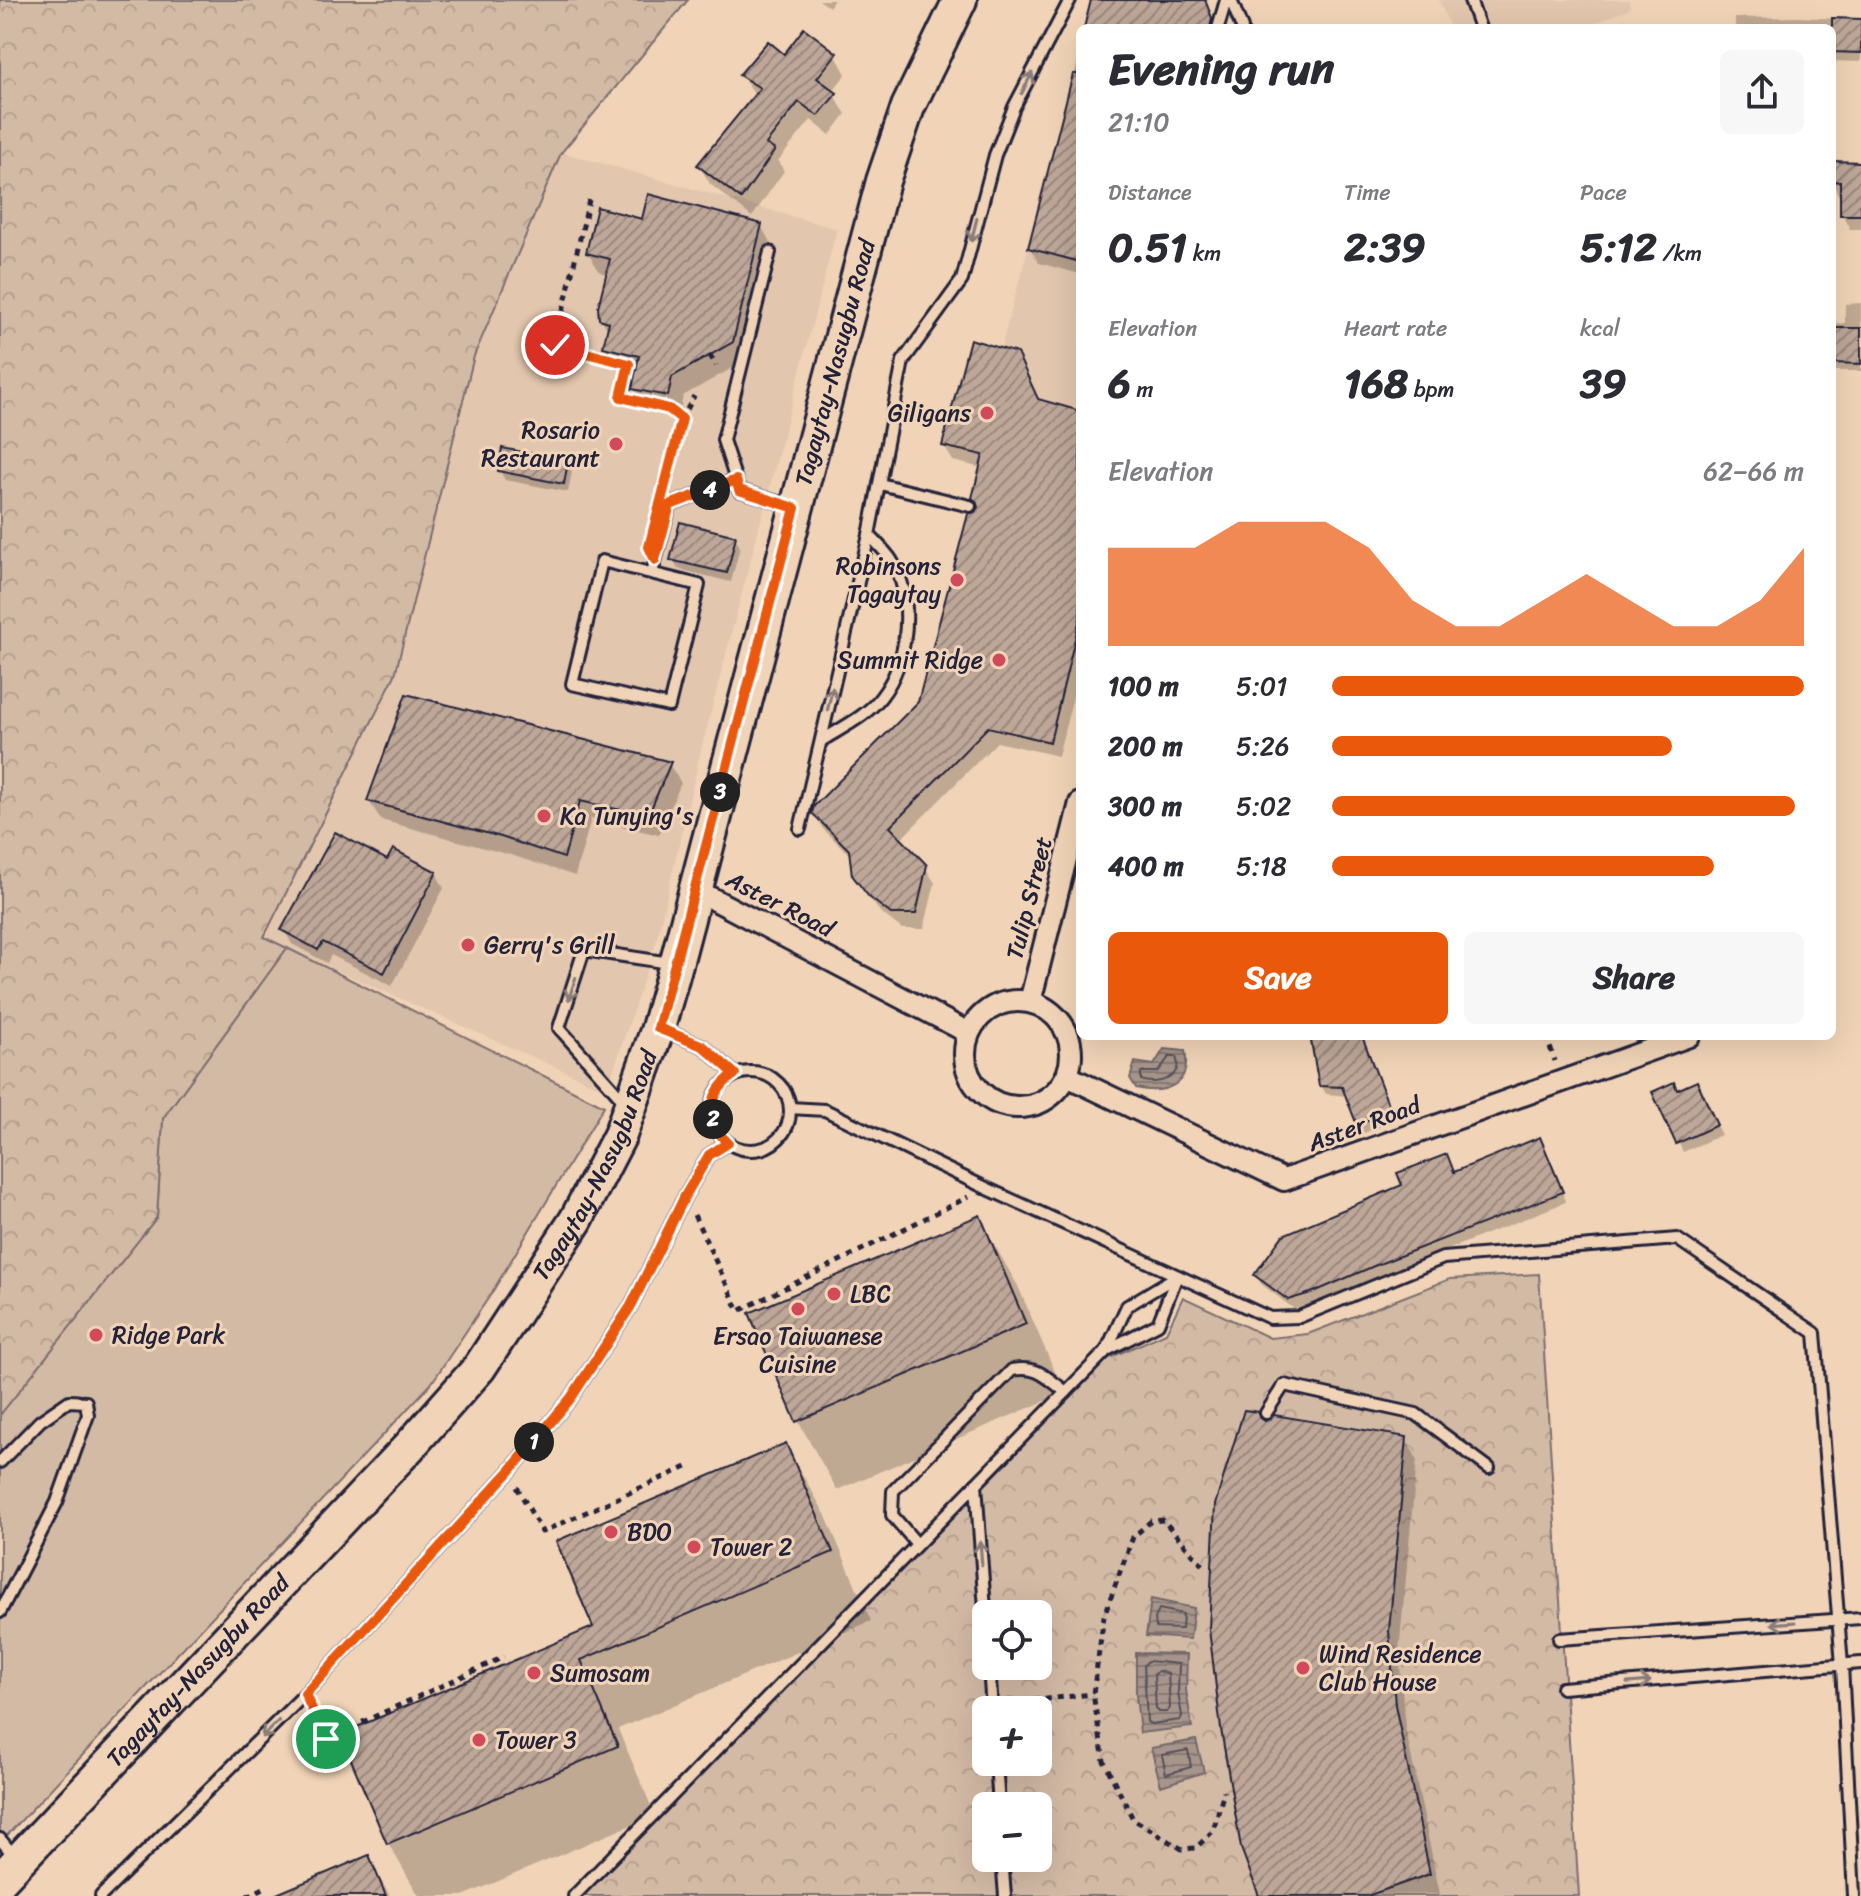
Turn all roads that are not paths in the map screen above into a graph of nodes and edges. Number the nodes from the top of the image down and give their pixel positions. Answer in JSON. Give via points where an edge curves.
{"nodes":[{"id":1,"x":960,"y":0,"type":"edge"},
{"id":2,"x":1070,"y":0,"type":"edge"},
{"id":3,"x":1228,"y":0,"type":"edge"},
{"id":4,"x":1470,"y":0,"type":"edge"},
{"id":5,"x":1219,"y":24,"type":"edge"},
{"id":6,"x":1240,"y":24,"type":"edge"},
{"id":7,"x":1479,"y":24,"type":"edge"},
{"id":8,"x":770,"y":252,"type":"dead end"},
{"id":9,"x":736,"y":480,"type":"junction"},
{"id":10,"x":880,"y":484,"type":"junction"},
{"id":11,"x":970,"y":506,"type":"dead end"},
{"id":12,"x":795,"y":508,"type":"junction"},
{"id":13,"x":869,"y":535,"type":"junction"},
{"id":14,"x":652,"y":573,"type":"junction"},
{"id":15,"x":821,"y":741,"type":"junction"},
{"id":16,"x":1076,"y":821,"type":"edge"},
{"id":17,"x":800,"y":829,"type":"dead end"},
{"id":18,"x":694,"y":889,"type":"junction"},
{"id":19,"x":676,"y":964,"type":"junction"},
{"id":20,"x":1030,"y":1002,"type":"junction"},
{"id":21,"x":658,"y":1028,"type":"junction"},
{"id":22,"x":969,"y":1033,"type":"junction"},
{"id":23,"x":1678,"y":1040,"type":"edge"},
{"id":24,"x":735,"y":1074,"type":"junction"},
{"id":25,"x":1067,"y":1076,"type":"junction"},
{"id":26,"x":630,"y":1108,"type":"junction"},
{"id":27,"x":790,"y":1108,"type":"junction"},
{"id":28,"x":728,"y":1143,"type":"junction"},
{"id":29,"x":1177,"y":1276,"type":"junction"},
{"id":30,"x":1107,"y":1350,"type":"junction"},
{"id":31,"x":1066,"y":1392,"type":"junction"},
{"id":32,"x":1266,"y":1413,"type":"dead end"},
{"id":33,"x":0,"y":1462,"type":"edge"},
{"id":34,"x":1489,"y":1468,"type":"dead end"},
{"id":35,"x":976,"y":1484,"type":"junction"},
{"id":36,"x":917,"y":1544,"type":"junction"},
{"id":37,"x":984,"y":1600,"type":"edge"},
{"id":38,"x":0,"y":1612,"type":"edge"},
{"id":39,"x":1861,"y":1618,"type":"edge"},
{"id":40,"x":1839,"y":1620,"type":"junction"},
{"id":41,"x":1559,"y":1639,"type":"dead end"},
{"id":42,"x":1861,"y":1663,"type":"edge"},
{"id":43,"x":1842,"y":1665,"type":"junction"},
{"id":44,"x":1562,"y":1688,"type":"dead end"},
{"id":45,"x":6,"y":1860,"type":"edge"},
{"id":46,"x":1003,"y":1872,"type":"edge"},
{"id":47,"x":101,"y":1896,"type":"edge"},
{"id":48,"x":574,"y":1896,"type":"edge"},
{"id":49,"x":1005,"y":1896,"type":"edge"},
{"id":50,"x":1854,"y":1896,"type":"edge"}],
"edges":[{"from":1,"to":12,"type":"main road","name":"Tagaytay-Nasugbu Road","via":[[891,153]]},
{"from":2,"to":10,"type":"lane","via":[[995,155],[962,280],[903,361]]},
{"from":3,"to":5,"type":"lane"},
{"from":3,"to":6,"type":"lane"},
{"from":4,"to":7,"type":"lane"},
{"from":8,"to":9,"type":"lane","via":[[723,440]]},
{"from":9,"to":12,"type":"lane","via":[[739,490]]},
{"from":9,"to":14,"type":"lane","via":[[670,505]]},
{"from":10,"to":11,"type":"lane"},
{"from":10,"to":13,"type":"lane"},
{"from":12,"to":18,"type":"main road","name":"Tagaytay-Nasugbu Road"},
{"from":15,"to":13,"type":"lane","one_way":true},
{"from":13,"to":15,"type":"lane","via":[[890,559],[904,591],[906,631],[894,675],[880,699]]},
{"from":14,"to":14,"type":"lane","via":[[602,561],[572,684],[669,706],[699,585]]},
{"from":15,"to":17,"type":"lane"},
{"from":16,"to":20,"type":"street","name":"Tulip Street"},
{"from":18,"to":19,"type":"main road","name":"Tagaytay-Nasugbu Road"},
{"from":18,"to":22,"type":"street","name":"Aster Road"},
{"from":19,"to":21,"type":"main road","name":"Tagaytay-Nasugbu Road"},
{"from":19,"to":26,"type":"lane","one_way":true,"via":[[584,950],[559,1028]]},
{"from":20,"to":22,"type":"street","via":[[994,1007]]},
{"from":20,"to":25,"type":"street","via":[[1057,1017],[1066,1030],[1071,1045]]},
{"from":21,"to":24,"type":"lane","via":[[703,1046]]},
{"from":21,"to":26,"type":"main road","name":"Tagaytay-Nasugbu Road"},
{"from":22,"to":25,"type":"street","via":[[967,1070],[988,1099],[1015,1107],[1041,1102]]},
{"from":23,"to":25,"type":"street","name":"Aster Road","via":[[1284,1180]]},
{"from":24,"to":27,"type":"lane","via":[[760,1072],[771,1077],[781,1085]]},
{"from":24,"to":28,"type":"lane","via":[[712,1101],[714,1124]]},
{"from":26,"to":45,"type":"main road","name":"Tagaytay-Nasugbu Road","via":[[576,1220],[479,1368]]},
{"from":27,"to":28,"type":"lane","via":[[789,1121],[775,1141],[752,1150]]},
{"from":27,"to":29,"type":"lane","via":[[825,1110]]},
{"from":28,"to":47,"type":"lane","one_way":true,"via":[[709,1155],[631,1306],[571,1398],[305,1694]]},
{"from":29,"to":30,"type":"lane","via":[[1127,1306]]},
{"from":29,"to":30,"type":"lane","via":[[1158,1324]]},
{"from":29,"to":40,"type":"lane","via":[[1270,1318],[1299,1317],[1443,1258],[1677,1239],[1815,1333]]},
{"from":30,"to":31,"type":"lane"},
{"from":31,"to":35,"type":"lane"},
{"from":31,"to":36,"type":"lane","via":[[1028,1367],[1012,1370],[893,1491],[892,1515]]},
{"from":32,"to":34,"type":"lane","via":[[1284,1385],[1416,1414]]},
{"from":33,"to":38,"type":"lane","via":[[50,1414],[69,1401],[86,1402],[88,1415],[57,1502]]},
{"from":35,"to":36,"type":"lane"},
{"from":37,"to":35,"type":"lane","one_way":true},
{"from":36,"to":48,"type":"lane"},
{"from":39,"to":40,"type":"lane"},
{"from":40,"to":41,"type":"lane","one_way":true},
{"from":40,"to":43,"type":"lane"},
{"from":42,"to":43,"type":"lane"},
{"from":44,"to":43,"type":"lane","one_way":true},
{"from":43,"to":50,"type":"lane"},
{"from":46,"to":49,"type":"lane"}]}
